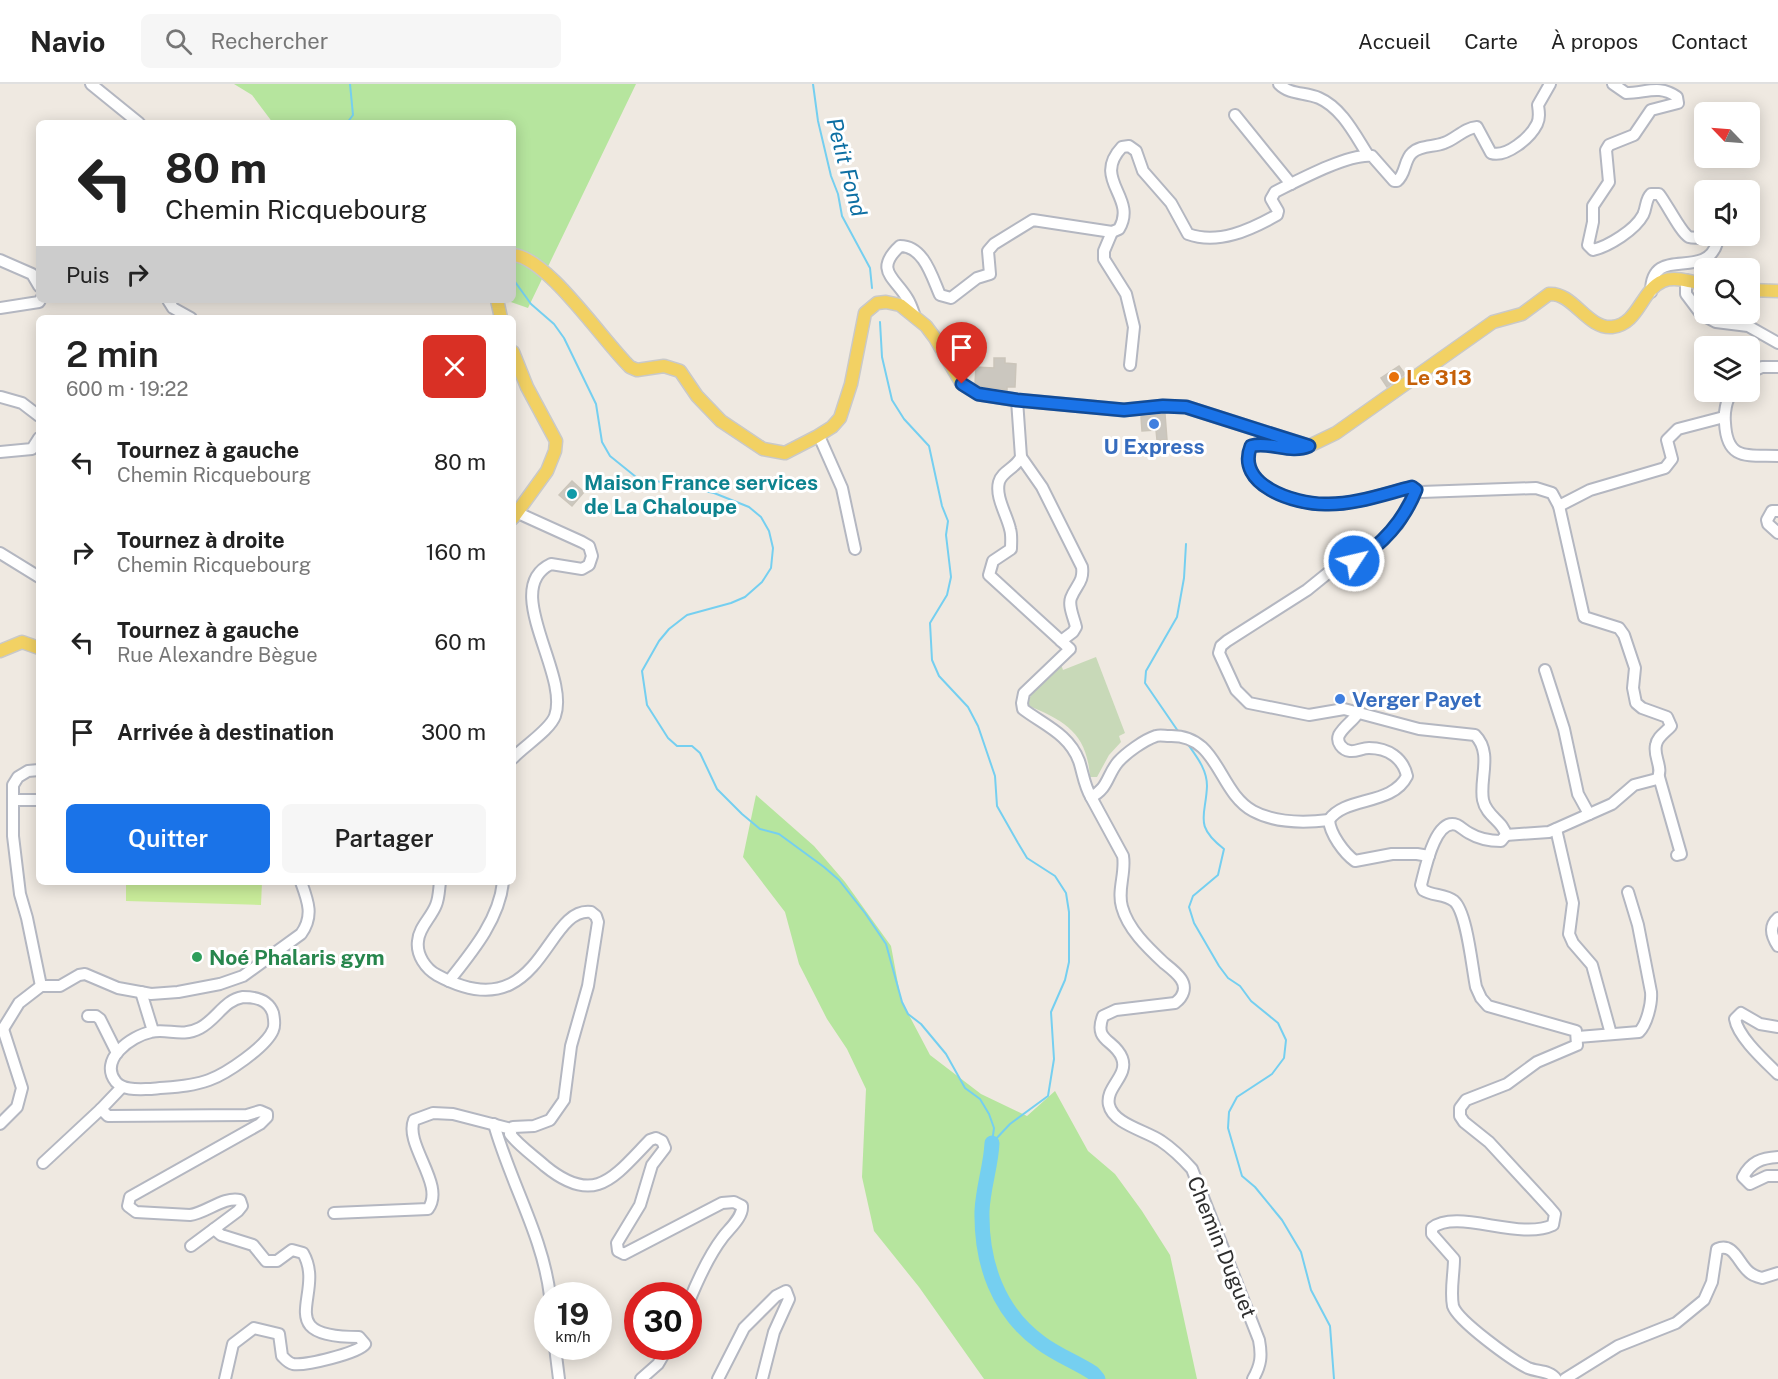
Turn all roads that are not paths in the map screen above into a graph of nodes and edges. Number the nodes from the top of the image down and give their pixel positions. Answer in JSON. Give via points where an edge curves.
{"nodes":[{"id":1,"x":91,"y":84,"type":"edge"},
{"id":2,"x":1279,"y":84,"type":"edge"},
{"id":3,"x":1550,"y":84,"type":"edge"},
{"id":4,"x":1613,"y":84,"type":"edge"},
{"id":5,"x":1234,"y":115,"type":"dead end"},
{"id":6,"x":135,"y":120,"type":"edge"},
{"id":7,"x":1368,"y":155,"type":"junction"},
{"id":8,"x":1291,"y":184,"type":"junction"},
{"id":9,"x":1112,"y":232,"type":"junction"},
{"id":10,"x":516,"y":255,"type":"edge"},
{"id":11,"x":0,"y":260,"type":"edge"},
{"id":12,"x":1686,"y":280,"type":"junction"},
{"id":13,"x":36,"y":281,"type":"edge"},
{"id":14,"x":1694,"y":282,"type":"edge"},
{"id":15,"x":1760,"y":290,"type":"edge"},
{"id":16,"x":1778,"y":291,"type":"edge"},
{"id":17,"x":1651,"y":292,"type":"junction"},
{"id":18,"x":36,"y":302,"type":"edge"},
{"id":19,"x":170,"y":303,"type":"edge"},
{"id":20,"x":0,"y":308,"type":"edge"},
{"id":21,"x":186,"y":315,"type":"edge"},
{"id":22,"x":915,"y":317,"type":"junction"},
{"id":23,"x":1778,"y":343,"type":"edge"},
{"id":24,"x":516,"y":359,"type":"edge"},
{"id":25,"x":1130,"y":365,"type":"dead end"},
{"id":26,"x":1778,"y":367,"type":"edge"},
{"id":27,"x":1760,"y":368,"type":"edge"},
{"id":28,"x":0,"y":397,"type":"edge"},
{"id":29,"x":1017,"y":400,"type":"junction"},
{"id":30,"x":1729,"y":402,"type":"edge"},
{"id":31,"x":36,"y":414,"type":"edge"},
{"id":32,"x":1724,"y":417,"type":"junction"},
{"id":33,"x":819,"y":436,"type":"junction"},
{"id":34,"x":36,"y":442,"type":"edge"},
{"id":35,"x":1309,"y":446,"type":"junction"},
{"id":36,"x":0,"y":452,"type":"edge"},
{"id":37,"x":1778,"y":456,"type":"edge"},
{"id":38,"x":1020,"y":457,"type":"junction"},
{"id":39,"x":1416,"y":490,"type":"junction"},
{"id":40,"x":1559,"y":506,"type":"junction"},
{"id":41,"x":1778,"y":511,"type":"edge"},
{"id":42,"x":516,"y":515,"type":"edge"},
{"id":43,"x":516,"y":516,"type":"edge"},
{"id":44,"x":1778,"y":533,"type":"edge"},
{"id":45,"x":855,"y":549,"type":"dead end"},
{"id":46,"x":0,"y":553,"type":"edge"},
{"id":47,"x":36,"y":575,"type":"edge"},
{"id":48,"x":1061,"y":641,"type":"junction"},
{"id":49,"x":36,"y":647,"type":"edge"},
{"id":50,"x":0,"y":651,"type":"edge"},
{"id":51,"x":1545,"y":670,"type":"dead end"},
{"id":52,"x":1358,"y":713,"type":"junction"},
{"id":53,"x":516,"y":756,"type":"edge"},
{"id":54,"x":36,"y":770,"type":"edge"},
{"id":55,"x":1659,"y":777,"type":"junction"},
{"id":56,"x":1091,"y":797,"type":"junction"},
{"id":57,"x":13,"y":800,"type":"junction"},
{"id":58,"x":36,"y":800,"type":"edge"},
{"id":59,"x":1589,"y":814,"type":"junction"},
{"id":60,"x":1329,"y":820,"type":"junction"},
{"id":61,"x":1556,"y":829,"type":"junction"},
{"id":62,"x":1506,"y":835,"type":"junction"},
{"id":63,"x":1677,"y":855,"type":"dead end"},
{"id":64,"x":1429,"y":856,"type":"junction"},
{"id":65,"x":301,"y":885,"type":"edge"},
{"id":66,"x":439,"y":885,"type":"edge"},
{"id":67,"x":502,"y":885,"type":"edge"},
{"id":68,"x":1628,"y":892,"type":"dead end"},
{"id":69,"x":1778,"y":918,"type":"edge"},
{"id":70,"x":1778,"y":946,"type":"edge"},
{"id":71,"x":448,"y":981,"type":"junction"},
{"id":72,"x":41,"y":986,"type":"junction"},
{"id":73,"x":141,"y":992,"type":"junction"},
{"id":74,"x":88,"y":1016,"type":"dead end"},
{"id":75,"x":1778,"y":1027,"type":"edge"},
{"id":76,"x":2,"y":1029,"type":"edge"},
{"id":77,"x":153,"y":1031,"type":"junction"},
{"id":78,"x":1611,"y":1034,"type":"junction"},
{"id":79,"x":1578,"y":1037,"type":"junction"},
{"id":80,"x":117,"y":1053,"type":"junction"},
{"id":81,"x":1778,"y":1074,"type":"edge"},
{"id":82,"x":123,"y":1087,"type":"junction"},
{"id":83,"x":101,"y":1110,"type":"junction"},
{"id":84,"x":0,"y":1124,"type":"edge"},
{"id":85,"x":494,"y":1124,"type":"junction"},
{"id":86,"x":511,"y":1129,"type":"junction"},
{"id":87,"x":1778,"y":1157,"type":"edge"},
{"id":88,"x":43,"y":1163,"type":"dead end"},
{"id":89,"x":1778,"y":1176,"type":"edge"},
{"id":90,"x":334,"y":1214,"type":"dead end"},
{"id":91,"x":214,"y":1229,"type":"junction"},
{"id":92,"x":191,"y":1246,"type":"dead end"},
{"id":93,"x":1778,"y":1273,"type":"edge"},
{"id":94,"x":548,"y":1282,"type":"edge"},
{"id":95,"x":698,"y":1282,"type":"edge"},
{"id":96,"x":557,"y":1360,"type":"edge"},
{"id":97,"x":660,"y":1360,"type":"edge"},
{"id":98,"x":225,"y":1379,"type":"edge"},
{"id":99,"x":559,"y":1379,"type":"edge"},
{"id":100,"x":641,"y":1379,"type":"edge"},
{"id":101,"x":718,"y":1379,"type":"edge"},
{"id":102,"x":762,"y":1379,"type":"edge"},
{"id":103,"x":1253,"y":1379,"type":"edge"},
{"id":104,"x":1556,"y":1379,"type":"edge"},
{"id":105,"x":1565,"y":1379,"type":"edge"}],
"edges":[{"from":1,"to":6,"type":"street"},
{"from":2,"to":7,"type":"street","via":[[1288,91],[1314,96],[1332,105]]},
{"from":3,"to":7,"type":"street","via":[[1538,105],[1537,124],[1503,154],[1491,153],[1477,127],[1413,152],[1397,181]]},
{"from":4,"to":17,"type":"street","via":[[1626,93],[1653,88],[1677,97],[1678,103],[1651,110],[1634,135],[1609,145],[1609,182],[1593,206],[1588,245],[1593,250],[1600,248],[1632,228],[1641,219],[1651,194],[1659,195],[1668,205],[1683,233],[1691,238],[1713,238],[1717,243],[1714,253],[1707,258],[1661,267],[1651,282]]},
{"from":5,"to":8,"type":"street"},
{"from":7,"to":8,"type":"street","via":[[1323,168]]},
{"from":8,"to":9,"type":"street","via":[[1272,196],[1276,215],[1238,233],[1198,238],[1181,226],[1170,203],[1143,171],[1136,152],[1129,146],[1122,147],[1112,167],[1112,183],[1125,211],[1119,229]]},
{"from":9,"to":22,"type":"street","via":[[1033,220],[988,251],[990,274],[977,278],[951,298],[940,295],[919,254],[909,246],[900,246],[887,266]]},
{"from":9,"to":25,"type":"street","via":[[1104,259],[1126,294],[1134,327]]},
{"from":10,"to":33,"type":"main road","via":[[540,266],[630,367],[637,370],[664,366],[681,371],[711,411],[756,445],[785,453]]},
{"from":11,"to":13,"type":"street","via":[[32,274]]},
{"from":12,"to":14,"type":"main road"},
{"from":12,"to":17,"type":"main road","via":[[1665,280]]},
{"from":12,"to":23,"type":"street","via":[[1686,294],[1701,314],[1716,322],[1748,326]]},
{"from":15,"to":16,"type":"main road"},
{"from":17,"to":35,"type":"main road","via":[[1627,321],[1609,327],[1599,325],[1560,296],[1549,294],[1522,314],[1493,322],[1336,433]]},
{"from":18,"to":20,"type":"street"},
{"from":19,"to":21,"type":"street"},
{"from":22,"to":29,"type":"main road","via":[[935,338],[969,390]]},
{"from":22,"to":33,"type":"main road","via":[[900,305],[886,302],[876,303],[865,313],[844,409],[832,427]]},
{"from":24,"to":42,"type":"main road","via":[[556,441],[547,471]]},
{"from":26,"to":27,"type":"street"},
{"from":28,"to":31,"type":"street","via":[[22,403]]},
{"from":29,"to":35,"type":"main road","via":[[1124,410],[1186,407]]},
{"from":29,"to":38,"type":"street"},
{"from":30,"to":32,"type":"street"},
{"from":32,"to":37,"type":"street","via":[[1731,449],[1738,454]]},
{"from":32,"to":40,"type":"street","via":[[1678,429],[1667,440],[1672,459],[1665,468],[1590,490]]},
{"from":33,"to":45,"type":"street","via":[[842,488]]},
{"from":34,"to":36,"type":"street","via":[[32,448]]},
{"from":35,"to":39,"type":"street","via":[[1299,450],[1251,446],[1248,466],[1261,485],[1309,502],[1345,503],[1412,487]]},
{"from":38,"to":48,"type":"street","via":[[1042,487],[1082,567],[1083,579],[1071,598],[1076,627]]},
{"from":38,"to":48,"type":"street","via":[[998,484],[1011,531],[1011,549],[993,561],[989,575]]},
{"from":39,"to":40,"type":"street","via":[[1536,488],[1552,493]]},
{"from":39,"to":52,"type":"street","via":[[1398,524],[1370,552],[1328,573],[1221,646],[1219,653],[1236,690],[1249,703],[1309,715],[1344,709]]},
{"from":40,"to":55,"type":"street","via":[[1584,617],[1619,628],[1635,668],[1636,703],[1671,722],[1656,745]]},
{"from":41,"to":44,"type":"street","via":[[1772,511],[1767,519]]},
{"from":43,"to":53,"type":"street","via":[[582,542],[589,546],[592,556],[589,565],[582,569],[551,564],[535,582],[531,604],[552,670],[556,714]]},
{"from":46,"to":47,"type":"street"},
{"from":48,"to":56,"type":"street","via":[[1070,649],[1024,693],[1023,709],[1053,728],[1069,744]]},
{"from":49,"to":50,"type":"main road","via":[[22,642]]},
{"from":51,"to":59,"type":"street","via":[[1564,729],[1578,794]]},
{"from":52,"to":60,"type":"street","via":[[1339,736],[1341,746],[1353,752],[1372,748],[1393,755],[1400,760],[1407,776],[1394,791],[1338,812]]},
{"from":52,"to":62,"type":"street","via":[[1419,729],[1475,735],[1482,744],[1484,758],[1484,805]]},
{"from":54,"to":57,"type":"street","via":[[15,780]]},
{"from":55,"to":59,"type":"street","via":[[1634,785],[1612,804]]},
{"from":55,"to":63,"type":"street","via":[[1681,854]]},
{"from":56,"to":60,"type":"street","via":[[1106,786],[1119,761],[1157,736],[1179,735],[1198,742],[1235,795],[1254,811],[1305,823]]},
{"from":56,"to":103,"type":"street","name":"Chemin Duguet","via":[[1123,856],[1122,908],[1148,949],[1181,978],[1184,986],[1175,1003],[1116,1010],[1103,1016],[1100,1034],[1124,1061],[1108,1103],[1116,1116],[1160,1141],[1192,1169],[1259,1340],[1260,1366]]},
{"from":57,"to":58,"type":"street"},
{"from":57,"to":72,"type":"street","via":[[20,894]]},
{"from":59,"to":61,"type":"street"},
{"from":60,"to":64,"type":"street","via":[[1330,828],[1355,861],[1392,854]]},
{"from":61,"to":62,"type":"street"},
{"from":61,"to":78,"type":"street","via":[[1573,903],[1569,934],[1592,965]]},
{"from":62,"to":64,"type":"street","via":[[1501,841],[1490,841],[1449,824],[1441,828]]},
{"from":64,"to":79,"type":"street","via":[[1421,885],[1423,890],[1448,897],[1460,910],[1481,998],[1493,1008],[1573,1029]]},
{"from":65,"to":73,"type":"street","via":[[309,909],[307,926],[243,976],[178,992]]},
{"from":66,"to":71,"type":"street","via":[[436,905],[419,933],[418,951],[425,964]]},
{"from":67,"to":71,"type":"street","via":[[487,928]]},
{"from":68,"to":78,"type":"street","via":[[1652,998],[1639,1032]]},
{"from":69,"to":70,"type":"street","via":[[1772,935]]},
{"from":71,"to":86,"type":"street","via":[[478,989],[515,982],[532,970],[563,925],[580,913],[591,912],[596,916],[588,986],[572,1046],[564,1100],[550,1120]]},
{"from":72,"to":73,"type":"street","via":[[60,986],[86,974],[109,985]]},
{"from":72,"to":76,"type":"street","via":[[19,1003]]},
{"from":73,"to":77,"type":"street"},
{"from":74,"to":80,"type":"street","via":[[100,1019]]},
{"from":75,"to":81,"type":"street","via":[[1760,1024],[1741,1013],[1735,1019],[1744,1036]]},
{"from":76,"to":84,"type":"street","via":[[22,1088],[17,1107]]},
{"from":77,"to":80,"type":"street","via":[[127,1043]]},
{"from":77,"to":82,"type":"street","via":[[183,1034],[200,1028],[234,999],[243,997],[263,1000],[274,1016],[274,1029],[267,1039],[236,1065],[210,1080],[136,1090]]},
{"from":78,"to":79,"type":"street"},
{"from":79,"to":104,"type":"street","via":[[1577,1045],[1537,1062],[1506,1084],[1466,1100],[1460,1108],[1464,1122],[1489,1142],[1549,1206],[1555,1214],[1553,1225],[1512,1230],[1486,1223],[1458,1222],[1432,1228],[1432,1234],[1454,1259],[1452,1296],[1457,1315],[1522,1365],[1549,1372]]},
{"from":80,"to":82,"type":"street","via":[[111,1072]]},
{"from":82,"to":83,"type":"street"},
{"from":83,"to":88,"type":"street"},
{"from":83,"to":91,"type":"street","via":[[108,1116],[247,1115],[260,1111],[267,1114],[260,1124],[128,1202],[131,1211],[190,1215],[240,1200],[242,1206],[238,1211]]},
{"from":85,"to":86,"type":"street"},
{"from":85,"to":90,"type":"street","via":[[433,1113],[414,1120],[412,1135],[429,1177],[432,1198],[428,1209]]},
{"from":85,"to":94,"type":"street","via":[[503,1158],[544,1257]]},
{"from":86,"to":95,"type":"street","via":[[513,1138],[562,1179],[578,1186],[600,1184],[612,1178],[650,1140],[662,1141],[665,1148],[652,1165],[640,1205],[617,1243],[618,1251],[624,1254],[722,1203],[742,1206],[741,1214]]},
{"from":87,"to":89,"type":"street","via":[[1751,1165],[1743,1178],[1749,1184]]},
{"from":91,"to":92,"type":"street"},
{"from":91,"to":98,"type":"street","via":[[253,1245],[266,1261],[277,1261],[292,1250],[303,1253],[310,1271],[305,1306],[313,1328],[325,1336],[359,1337],[365,1344],[357,1350],[294,1364],[282,1356],[279,1334],[254,1328],[233,1344]]},
{"from":93,"to":105,"type":"street","via":[[1762,1278],[1750,1273],[1731,1249],[1723,1246],[1717,1249],[1712,1282],[1704,1300],[1676,1323],[1618,1346]]},
{"from":96,"to":99,"type":"street"},
{"from":97,"to":100,"type":"street"},
{"from":101,"to":102,"type":"street","via":[[744,1328],[780,1293],[786,1292],[789,1299],[774,1332]]}]}
